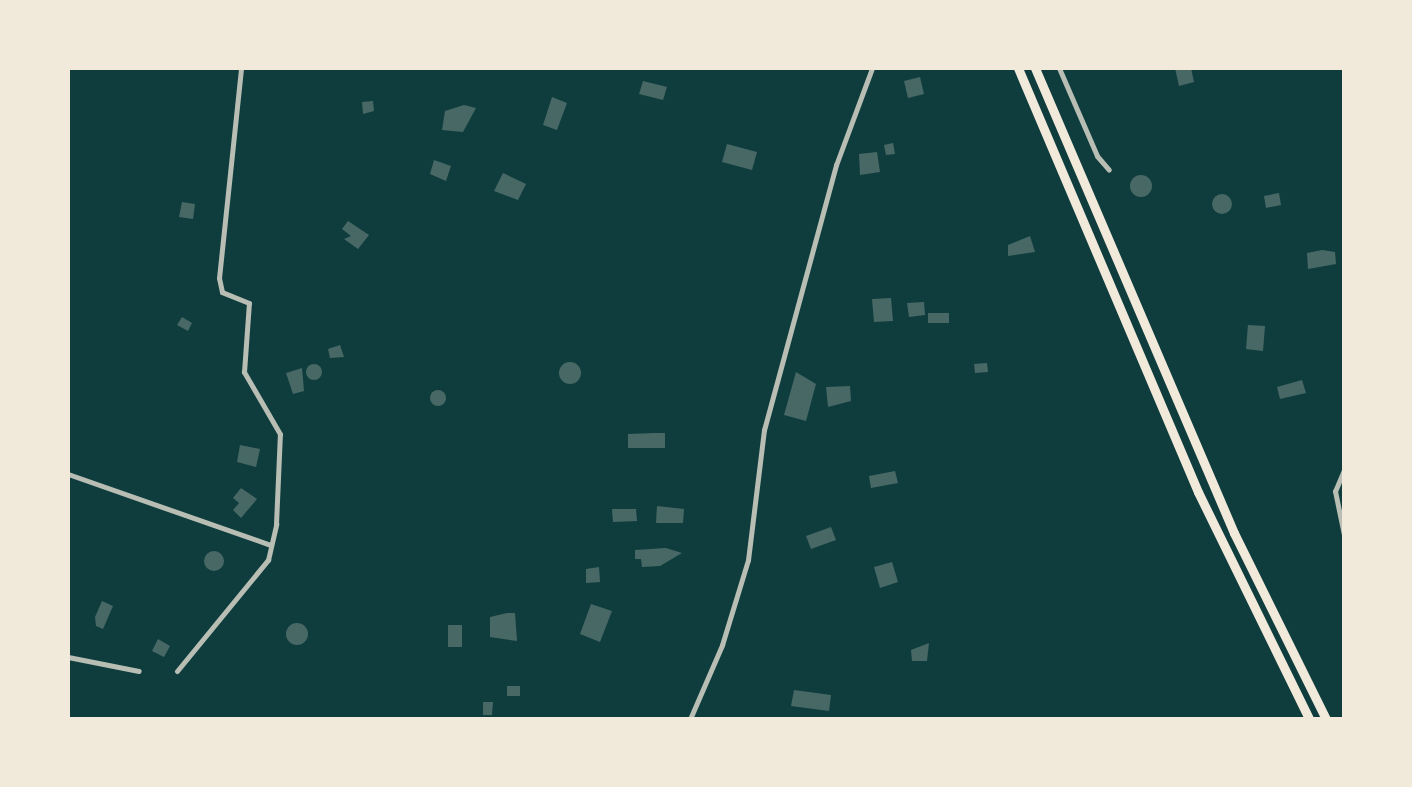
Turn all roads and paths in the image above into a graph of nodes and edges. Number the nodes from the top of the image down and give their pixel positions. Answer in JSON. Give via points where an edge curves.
{"nodes":[{"id":1,"x":241,"y":68,"type":"edge"},
{"id":2,"x":872,"y":68,"type":"edge"},
{"id":3,"x":1018,"y":68,"type":"edge"},
{"id":4,"x":1035,"y":68,"type":"edge"},
{"id":5,"x":1059,"y":68,"type":"edge"},
{"id":6,"x":1109,"y":170,"type":"dead end"},
{"id":7,"x":1344,"y":470,"type":"edge"},
{"id":8,"x":68,"y":474,"type":"edge"},
{"id":9,"x":1344,"y":535,"type":"edge"},
{"id":10,"x":271,"y":545,"type":"junction"},
{"id":11,"x":68,"y":657,"type":"edge"},
{"id":12,"x":139,"y":671,"type":"dead end"},
{"id":13,"x":177,"y":671,"type":"dead end"},
{"id":14,"x":690,"y":719,"type":"edge"},
{"id":15,"x":1309,"y":719,"type":"edge"},
{"id":16,"x":1326,"y":719,"type":"edge"}],
"edges":[{"from":1,"to":10,"type":"street","via":[[219,278],[222,292],[249,303],[244,372],[280,434]]},
{"from":2,"to":14,"type":"street","via":[[836,165],[764,430],[748,560],[722,645]]},
{"from":3,"to":15,"type":"highway","via":[[1198,492]]},
{"from":4,"to":16,"type":"highway","via":[[1234,533]]},
{"from":5,"to":6,"type":"street","via":[[1097,156]]},
{"from":7,"to":9,"type":"street","via":[[1335,491]]},
{"from":8,"to":10,"type":"street"},
{"from":10,"to":13,"type":"street","via":[[268,560]]},
{"from":11,"to":12,"type":"street"}]}
